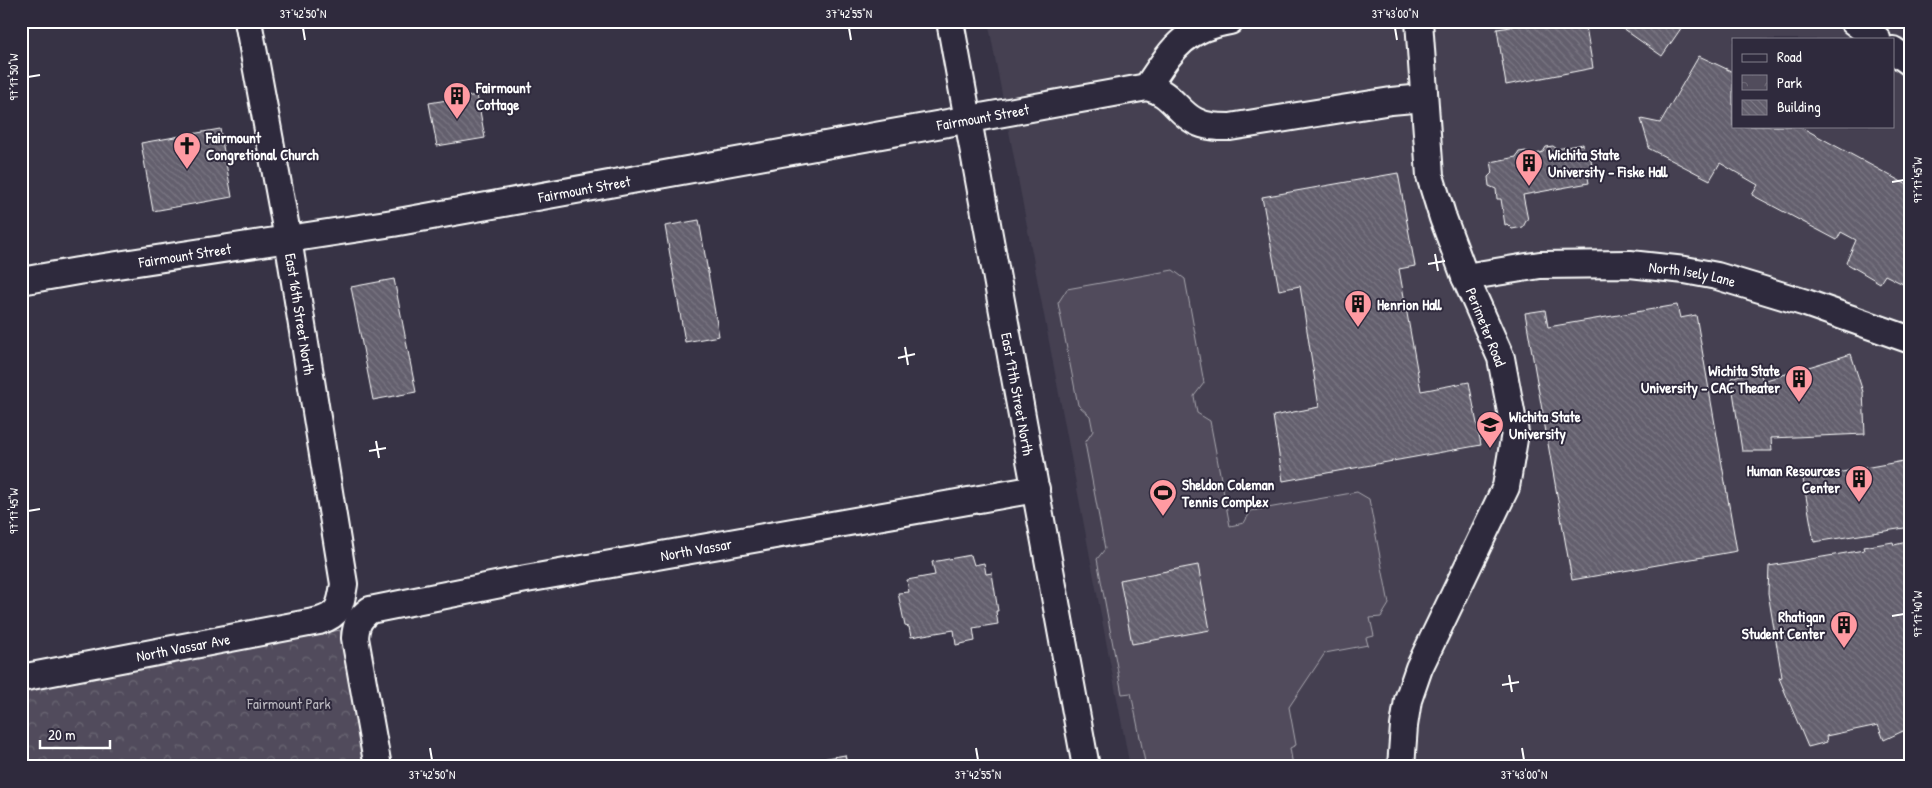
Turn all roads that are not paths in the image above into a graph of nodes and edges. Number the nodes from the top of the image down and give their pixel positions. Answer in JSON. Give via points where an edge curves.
{"nodes":[{"id":1,"x":248,"y":21,"type":"edge"},
{"id":2,"x":950,"y":21,"type":"edge"},
{"id":3,"x":1230,"y":21,"type":"edge"},
{"id":4,"x":1418,"y":21,"type":"edge"},
{"id":5,"x":1853,"y":21,"type":"edge"},
{"id":6,"x":1876,"y":38,"type":"edge"},
{"id":7,"x":1894,"y":51,"type":"edge"},
{"id":8,"x":1911,"y":63,"type":"edge"},
{"id":9,"x":1147,"y":87,"type":"junction"},
{"id":10,"x":1424,"y":98,"type":"junction"},
{"id":11,"x":968,"y":118,"type":"junction"},
{"id":12,"x":288,"y":239,"type":"junction"},
{"id":13,"x":1465,"y":277,"type":"junction"},
{"id":14,"x":21,"y":282,"type":"edge"},
{"id":15,"x":1911,"y":340,"type":"edge"},
{"id":16,"x":1036,"y":489,"type":"junction"},
{"id":17,"x":350,"y":612,"type":"junction"},
{"id":18,"x":21,"y":678,"type":"edge"},
{"id":19,"x":378,"y":767,"type":"edge"},
{"id":20,"x":1086,"y":767,"type":"edge"},
{"id":21,"x":1402,"y":767,"type":"edge"}],
"edges":[{"from":1,"to":12,"type":"street","name":"East 16th Street North"},
{"from":2,"to":11,"type":"street","name":"East 17th Street North"},
{"from":3,"to":9,"type":"street","via":[[1213,24],[1179,42]]},
{"from":4,"to":10,"type":"street","name":"Perimeter Road"},
{"from":5,"to":6,"type":"street"},
{"from":7,"to":8,"type":"street"},
{"from":9,"to":10,"type":"street","via":[[1155,88],[1168,97],[1194,121],[1212,127]]},
{"from":9,"to":11,"type":"street","name":"Fairmount Street"},
{"from":10,"to":13,"type":"street","name":"Perimeter Road","via":[[1430,176]]},
{"from":11,"to":12,"type":"street","name":"Fairmount Street","via":[[393,223]]},
{"from":11,"to":16,"type":"street","name":"East 17th Street North"},
{"from":12,"to":14,"type":"street","name":"Fairmount Street"},
{"from":12,"to":17,"type":"street","name":"East 16th Street North","via":[[344,584],[343,596]]},
{"from":13,"to":15,"type":"street","name":"North Isely Lane","via":[[1540,265],[1630,264],[1685,270],[1717,276],[1806,303]]},
{"from":13,"to":21,"type":"street","name":"Perimeter Road","via":[[1501,358],[1515,433],[1506,487],[1419,668],[1408,700]]},
{"from":16,"to":17,"type":"street","name":"North Vassar"},
{"from":16,"to":20,"type":"street","name":"East 17th Street North"},
{"from":17,"to":18,"type":"street","name":"North Vassar Ave","via":[[319,621]]},
{"from":17,"to":19,"type":"street","name":"East 16th Street North","via":[[356,627],[355,638]]}]}
